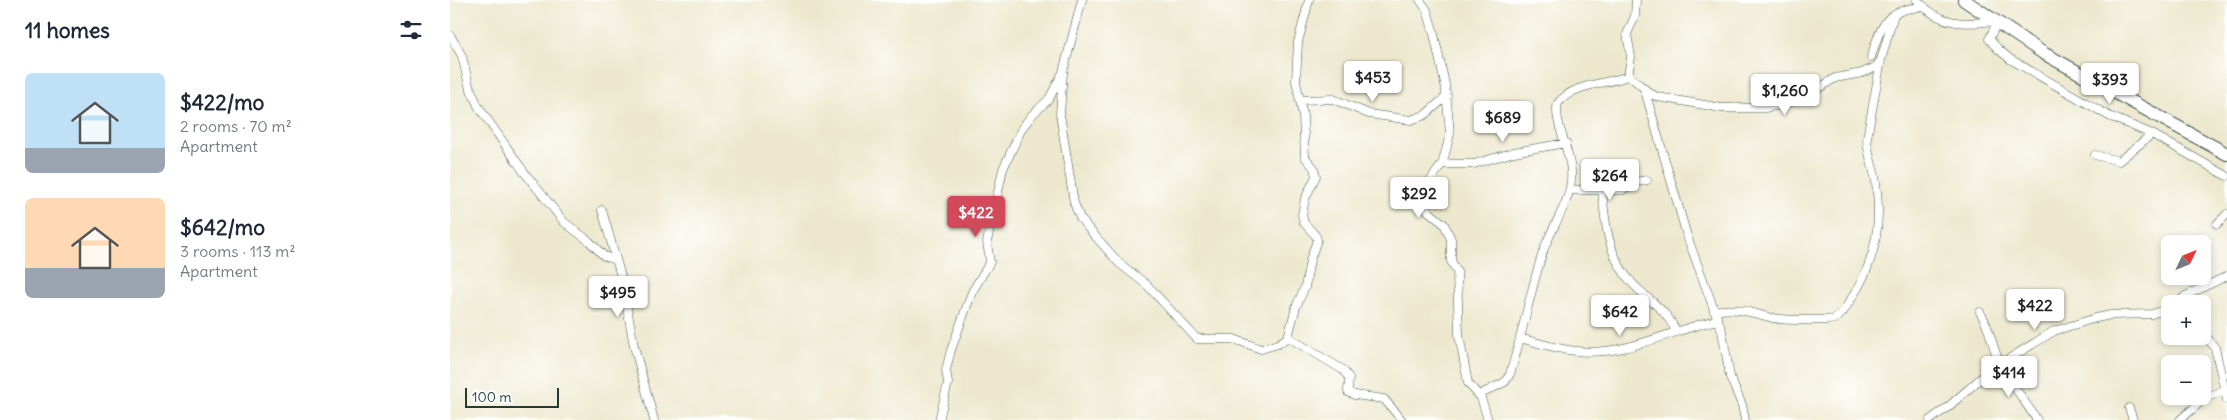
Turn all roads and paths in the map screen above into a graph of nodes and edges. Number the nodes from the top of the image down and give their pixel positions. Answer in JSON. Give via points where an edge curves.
{"nodes":[{"id":1,"x":1082,"y":0,"type":"edge"},
{"id":2,"x":1309,"y":0,"type":"edge"},
{"id":3,"x":1420,"y":0,"type":"edge"},
{"id":4,"x":1636,"y":0,"type":"edge"},
{"id":5,"x":1917,"y":0,"type":"edge"},
{"id":6,"x":1964,"y":0,"type":"edge"},
{"id":7,"x":1925,"y":7,"type":"junction"},
{"id":8,"x":1894,"y":14,"type":"junction"},
{"id":9,"x":1996,"y":22,"type":"junction"},
{"id":10,"x":450,"y":36,"type":"edge"},
{"id":11,"x":1871,"y":57,"type":"dead end"},
{"id":12,"x":1882,"y":60,"type":"junction"},
{"id":13,"x":1063,"y":72,"type":"junction"},
{"id":14,"x":1628,"y":76,"type":"junction"},
{"id":15,"x":1645,"y":90,"type":"junction"},
{"id":16,"x":1447,"y":96,"type":"junction"},
{"id":17,"x":1300,"y":100,"type":"junction"},
{"id":18,"x":2152,"y":134,"type":"junction"},
{"id":19,"x":1566,"y":143,"type":"junction"},
{"id":20,"x":2227,"y":154,"type":"edge"},
{"id":21,"x":2095,"y":155,"type":"dead end"},
{"id":22,"x":1442,"y":164,"type":"junction"},
{"id":23,"x":2227,"y":176,"type":"edge"},
{"id":24,"x":1647,"y":180,"type":"dead end"},
{"id":25,"x":1570,"y":190,"type":"junction"},
{"id":26,"x":1602,"y":190,"type":"junction"},
{"id":27,"x":602,"y":210,"type":"dead end"},
{"id":28,"x":2227,"y":214,"type":"edge"},
{"id":29,"x":2217,"y":224,"type":"dead end"},
{"id":30,"x":616,"y":260,"type":"junction"},
{"id":31,"x":2227,"y":276,"type":"edge"},
{"id":32,"x":2195,"y":295,"type":"edge"},
{"id":33,"x":1714,"y":311,"type":"junction"},
{"id":34,"x":2161,"y":311,"type":"edge"},
{"id":35,"x":1980,"y":312,"type":"dead end"},
{"id":36,"x":1717,"y":320,"type":"junction"},
{"id":37,"x":1676,"y":331,"type":"junction"},
{"id":38,"x":1288,"y":336,"type":"junction"},
{"id":39,"x":1520,"y":338,"type":"junction"},
{"id":40,"x":2211,"y":343,"type":"edge"},
{"id":41,"x":2001,"y":364,"type":"junction"},
{"id":42,"x":2224,"y":390,"type":"junction"},
{"id":43,"x":1480,"y":395,"type":"junction"},
{"id":44,"x":2227,"y":400,"type":"edge"},
{"id":45,"x":2129,"y":408,"type":"dead end"},
{"id":46,"x":654,"y":420,"type":"edge"},
{"id":47,"x":939,"y":420,"type":"edge"},
{"id":48,"x":1402,"y":420,"type":"edge"},
{"id":49,"x":1488,"y":420,"type":"edge"},
{"id":50,"x":1745,"y":420,"type":"edge"},
{"id":51,"x":1930,"y":420,"type":"edge"},
{"id":52,"x":2037,"y":420,"type":"edge"},
{"id":53,"x":2133,"y":420,"type":"edge"},
{"id":54,"x":2180,"y":420,"type":"edge"}],
"edges":[{"from":1,"to":13,"type":"street"},
{"from":2,"to":17,"type":"street","via":[[1298,42],[1296,81]]},
{"from":3,"to":16,"type":"street","via":[[1428,10]]},
{"from":4,"to":14,"type":"street","via":[[1635,16],[1627,34],[1631,57]]},
{"from":5,"to":7,"type":"street"},
{"from":6,"to":9,"type":"highway"},
{"from":7,"to":8,"type":"street","via":[[1904,8]]},
{"from":7,"to":9,"type":"street","via":[[1950,23]]},
{"from":8,"to":11,"type":"street","via":[[1883,27]]},
{"from":8,"to":12,"type":"street"},
{"from":9,"to":18,"type":"street","via":[[1990,39],[2010,58],[2109,116]]},
{"from":9,"to":20,"type":"highway","via":[[2067,66]]},
{"from":10,"to":30,"type":"street","via":[[462,56],[478,106],[524,172],[564,222],[604,256]]},
{"from":12,"to":15,"type":"street","via":[[1870,71],[1841,76],[1807,96],[1765,108],[1722,108],[1658,97]]},
{"from":12,"to":33,"type":"street","via":[[1867,138],[1876,181],[1877,235],[1865,277],[1841,316],[1833,320],[1783,319],[1749,310]]},
{"from":13,"to":38,"type":"street","via":[[1060,114],[1065,158],[1074,202],[1088,228],[1119,263],[1147,285],[1196,339],[1234,339],[1261,349],[1278,344]]},
{"from":13,"to":47,"type":"street","via":[[1049,98],[1022,128],[1003,169],[987,242],[990,262],[972,292],[951,350],[946,370],[948,384]]},
{"from":14,"to":15,"type":"street"},
{"from":14,"to":19,"type":"street","via":[[1590,84],[1558,103],[1556,115]]},
{"from":15,"to":33,"type":"street","via":[[1687,236]]},
{"from":16,"to":17,"type":"street","via":[[1425,115],[1411,120],[1375,115],[1333,99]]},
{"from":16,"to":22,"type":"street","via":[[1450,134]]},
{"from":17,"to":38,"type":"street","via":[[1305,157],[1316,176],[1305,199],[1302,215],[1304,224],[1317,240]]},
{"from":18,"to":21,"type":"street","via":[[2119,161]]},
{"from":18,"to":23,"type":"street"},
{"from":19,"to":22,"type":"street","via":[[1514,152],[1474,164]]},
{"from":19,"to":25,"type":"street","via":[[1571,165]]},
{"from":22,"to":43,"type":"street","via":[[1428,184],[1424,208],[1444,224],[1451,238],[1451,261],[1457,272],[1457,320],[1468,384]]},
{"from":24,"to":26,"type":"street","via":[[1631,183],[1623,190]]},
{"from":25,"to":26,"type":"street"},
{"from":25,"to":39,"type":"street","via":[[1545,247]]},
{"from":26,"to":37,"type":"street","via":[[1607,239],[1618,261],[1634,285],[1666,314]]},
{"from":27,"to":30,"type":"street"},
{"from":28,"to":29,"type":"street"},
{"from":30,"to":46,"type":"street"},
{"from":31,"to":32,"type":"street"},
{"from":33,"to":36,"type":"street"},
{"from":34,"to":41,"type":"street","via":[[2111,315],[2072,324],[2050,333]]},
{"from":35,"to":41,"type":"street"},
{"from":36,"to":37,"type":"street"},
{"from":36,"to":50,"type":"street","via":[[1730,377]]},
{"from":37,"to":39,"type":"street","via":[[1646,343],[1598,352],[1561,349]]},
{"from":38,"to":48,"type":"street","via":[[1343,370],[1349,378],[1348,392],[1384,400]]},
{"from":39,"to":43,"type":"street","via":[[1505,382]]},
{"from":40,"to":42,"type":"street"},
{"from":41,"to":51,"type":"street"},
{"from":41,"to":52,"type":"street"},
{"from":42,"to":44,"type":"street"},
{"from":42,"to":54,"type":"street","via":[[2204,399]]},
{"from":43,"to":49,"type":"street"},
{"from":45,"to":53,"type":"street"}]}
